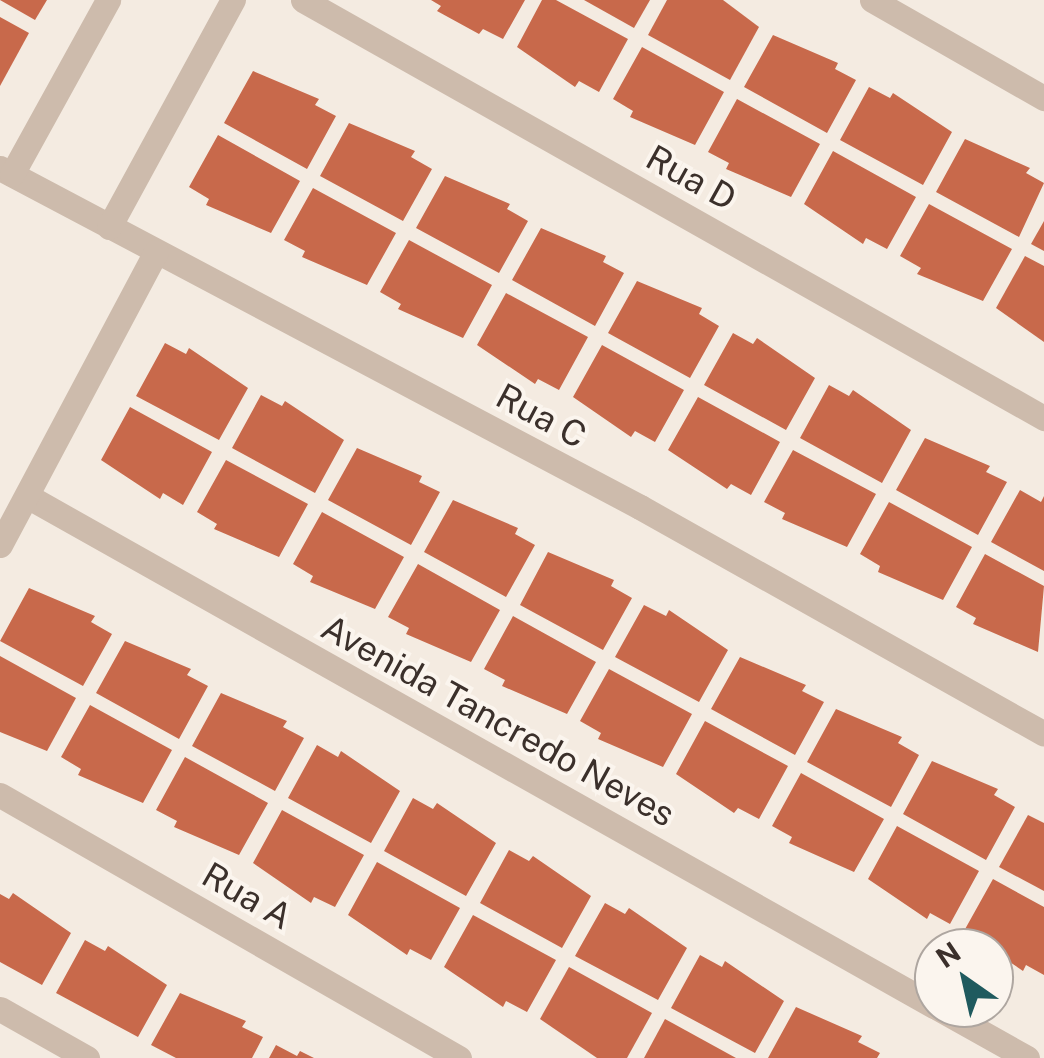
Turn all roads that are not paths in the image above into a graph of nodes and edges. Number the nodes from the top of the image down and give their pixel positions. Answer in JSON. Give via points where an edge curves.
{"nodes":[{"id":1,"x":108,"y":0,"type":"edge"},
{"id":2,"x":233,"y":0,"type":"edge"},
{"id":3,"x":303,"y":0,"type":"edge"},
{"id":4,"x":872,"y":0,"type":"edge"},
{"id":5,"x":1044,"y":98,"type":"edge"},
{"id":6,"x":6,"y":171,"type":"edge"},
{"id":7,"x":109,"y":226,"type":"junction"},
{"id":8,"x":156,"y":252,"type":"junction"},
{"id":9,"x":1044,"y":418,"type":"edge"},
{"id":10,"x":27,"y":496,"type":"junction"},
{"id":11,"x":0,"y":545,"type":"edge"},
{"id":12,"x":1044,"y":734,"type":"edge"},
{"id":13,"x":0,"y":794,"type":"edge"},
{"id":14,"x":914,"y":995,"type":"edge"},
{"id":15,"x":0,"y":1009,"type":"edge"},
{"id":16,"x":973,"y":1028,"type":"edge"},
{"id":17,"x":87,"y":1058,"type":"edge"},
{"id":18,"x":458,"y":1058,"type":"edge"},
{"id":19,"x":1027,"y":1058,"type":"edge"}],
"edges":[{"from":1,"to":6,"type":"street"},
{"from":2,"to":7,"type":"street"},
{"from":3,"to":9,"type":"street","name":"Rua D"},
{"from":4,"to":5,"type":"street"},
{"from":6,"to":7,"type":"street","name":"Rua C"},
{"from":7,"to":8,"type":"street","name":"Rua C"},
{"from":8,"to":10,"type":"street"},
{"from":8,"to":12,"type":"street","name":"Rua C","via":[[640,508]]},
{"from":10,"to":11,"type":"street"},
{"from":10,"to":14,"type":"street","name":"Avenida Tancredo Neves"},
{"from":13,"to":18,"type":"street","name":"Rua A"},
{"from":15,"to":17,"type":"street"},
{"from":16,"to":19,"type":"street","name":"Avenida Tancredo Neves"}]}
